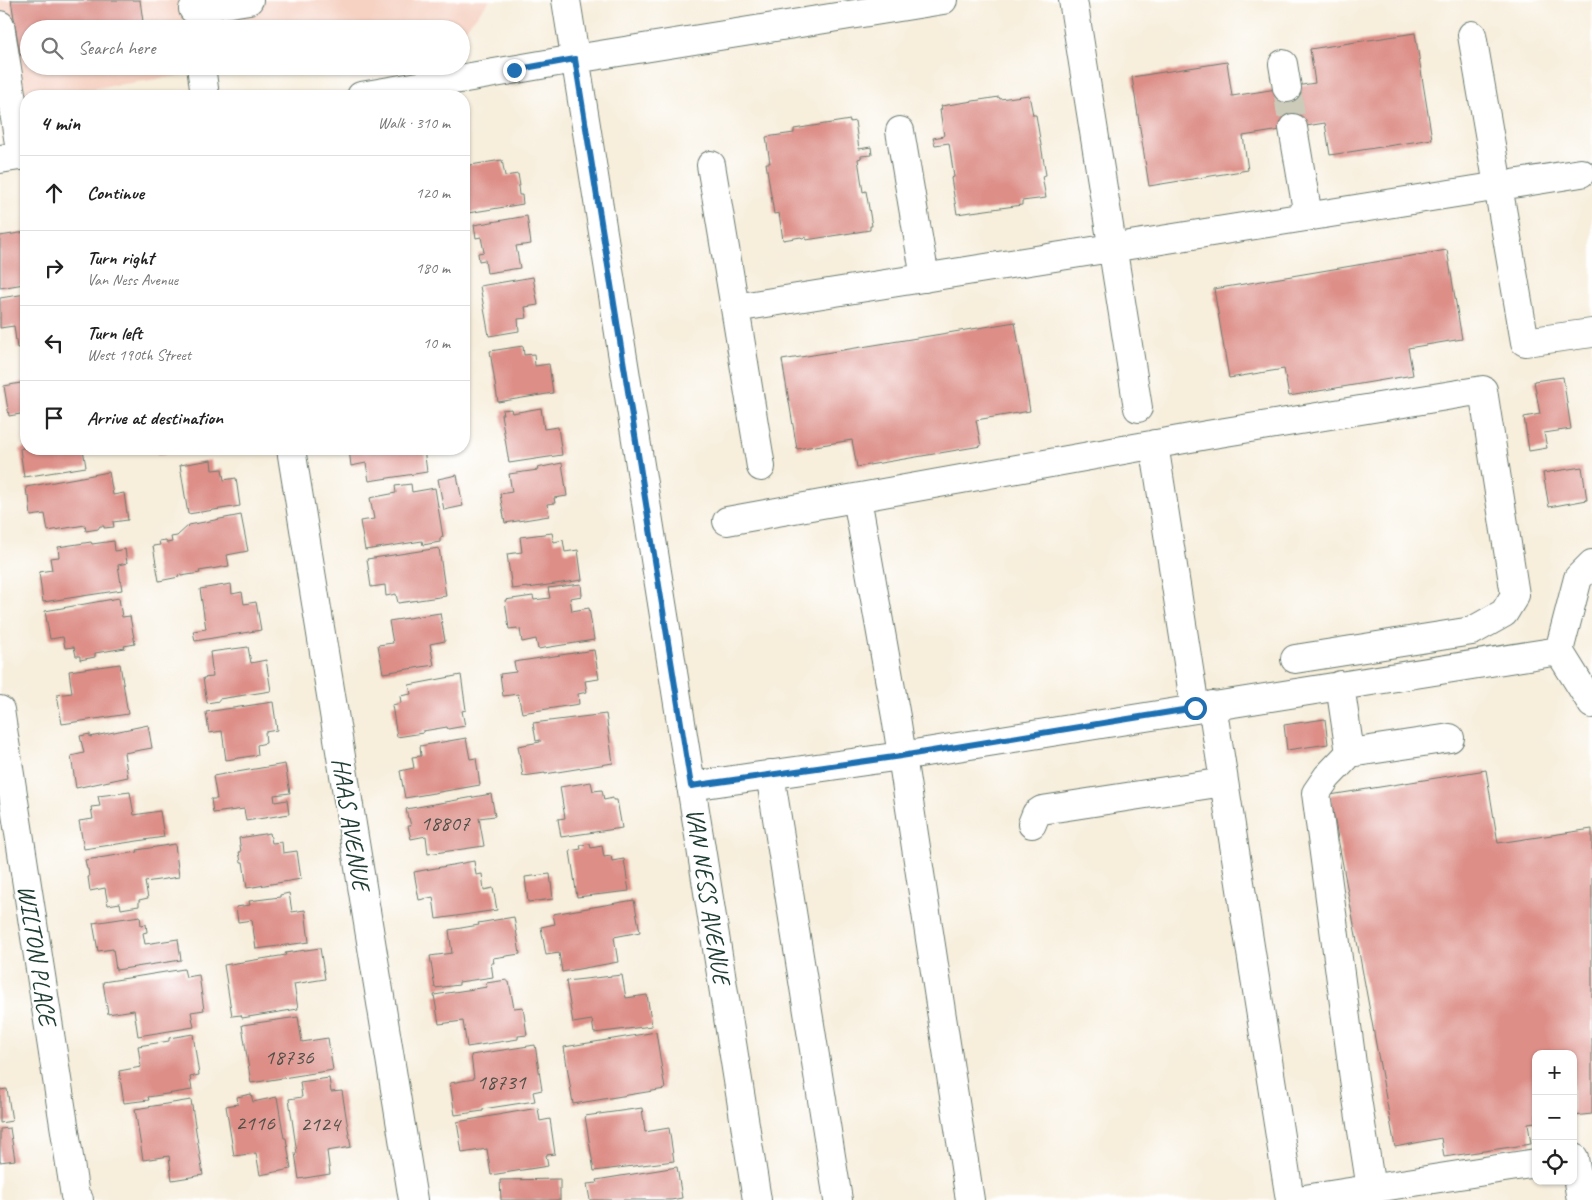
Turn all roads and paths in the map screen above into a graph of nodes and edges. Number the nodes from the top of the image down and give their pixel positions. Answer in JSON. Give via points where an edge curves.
{"nodes":[{"id":1,"x":249,"y":0,"type":"edge"},
{"id":2,"x":566,"y":0,"type":"edge"},
{"id":3,"x":943,"y":0,"type":"edge"},
{"id":4,"x":1073,"y":0,"type":"edge"},
{"id":5,"x":193,"y":12,"type":"edge"},
{"id":6,"x":0,"y":25,"type":"edge"},
{"id":7,"x":1472,"y":35,"type":"dead end"},
{"id":8,"x":575,"y":59,"type":"junction"},
{"id":9,"x":202,"y":75,"type":"edge"},
{"id":10,"x":204,"y":90,"type":"edge"},
{"id":11,"x":396,"y":90,"type":"edge"},
{"id":12,"x":1293,"y":128,"type":"tunnel mouth"},
{"id":13,"x":900,"y":131,"type":"dead end"},
{"id":14,"x":16,"y":156,"type":"edge"},
{"id":15,"x":712,"y":165,"type":"dead end"},
{"id":16,"x":1581,"y":173,"type":"dead end"},
{"id":17,"x":1498,"y":186,"type":"junction"},
{"id":18,"x":1308,"y":216,"type":"junction"},
{"id":19,"x":1112,"y":248,"type":"junction"},
{"id":20,"x":925,"y":278,"type":"junction"},
{"id":21,"x":735,"y":308,"type":"junction"},
{"id":22,"x":1592,"y":333,"type":"edge"},
{"id":23,"x":1138,"y":408,"type":"dead end"},
{"id":24,"x":1154,"y":444,"type":"junction"},
{"id":25,"x":292,"y":455,"type":"edge"},
{"id":26,"x":761,"y":467,"type":"dead end"},
{"id":27,"x":857,"y":498,"type":"junction"},
{"id":28,"x":727,"y":521,"type":"dead end"},
{"id":29,"x":1592,"y":564,"type":"edge"},
{"id":30,"x":1559,"y":651,"type":"junction"},
{"id":31,"x":1295,"y":659,"type":"dead end"},
{"id":32,"x":1340,"y":685,"type":"junction"},
{"id":33,"x":1592,"y":704,"type":"edge"},
{"id":34,"x":1203,"y":707,"type":"junction"},
{"id":35,"x":0,"y":710,"type":"edge"},
{"id":36,"x":1450,"y":738,"type":"dead end"},
{"id":37,"x":1350,"y":753,"type":"junction"},
{"id":38,"x":901,"y":756,"type":"junction"},
{"id":39,"x":770,"y":774,"type":"junction"},
{"id":40,"x":1224,"y":782,"type":"junction"},
{"id":41,"x":691,"y":786,"type":"junction"},
{"id":42,"x":1032,"y":824,"type":"dead end"},
{"id":43,"x":1592,"y":1155,"type":"edge"},
{"id":44,"x":1577,"y":1158,"type":"edge"},
{"id":45,"x":1532,"y":1165,"type":"edge"},
{"id":46,"x":1577,"y":1176,"type":"edge"},
{"id":47,"x":1371,"y":1189,"type":"junction"},
{"id":48,"x":79,"y":1200,"type":"edge"},
{"id":49,"x":413,"y":1200,"type":"edge"},
{"id":50,"x":757,"y":1200,"type":"edge"},
{"id":51,"x":838,"y":1200,"type":"edge"},
{"id":52,"x":970,"y":1200,"type":"edge"},
{"id":53,"x":1290,"y":1200,"type":"edge"},
{"id":54,"x":1298,"y":1200,"type":"edge"},
{"id":55,"x":1581,"y":1200,"type":"edge"}],
"edges":[{"from":1,"to":5,"type":"main road"},
{"from":2,"to":8,"type":"main road","name":"VAN NESS AVENUE"},
{"from":3,"to":8,"type":"main road"},
{"from":4,"to":19,"type":"main road"},
{"from":6,"to":14,"type":"main road"},
{"from":7,"to":17,"type":"main road"},
{"from":8,"to":11,"type":"main road"},
{"from":8,"to":41,"type":"main road","name":"VAN NESS AVENUE"},
{"from":9,"to":10,"type":"main road"},
{"from":12,"to":18,"type":"main road"},
{"from":13,"to":20,"type":"main road"},
{"from":15,"to":21,"type":"main road"},
{"from":16,"to":17,"type":"main road"},
{"from":17,"to":18,"type":"main road"},
{"from":17,"to":22,"type":"main road","via":[[1524,342]]},
{"from":18,"to":19,"type":"main road"},
{"from":19,"to":20,"type":"main road"},
{"from":19,"to":23,"type":"main road"},
{"from":20,"to":21,"type":"main road"},
{"from":21,"to":26,"type":"main road"},
{"from":24,"to":27,"type":"main road"},
{"from":24,"to":31,"type":"main road","via":[[1483,390],[1515,595],[1504,613],[1472,631]]},
{"from":24,"to":34,"type":"main road"},
{"from":25,"to":49,"type":"main road","name":"HAAS AVENUE"},
{"from":27,"to":28,"type":"main road"},
{"from":27,"to":38,"type":"main road"},
{"from":29,"to":30,"type":"main road","via":[[1578,578]]},
{"from":30,"to":32,"type":"main road"},
{"from":30,"to":33,"type":"main road"},
{"from":32,"to":34,"type":"main road"},
{"from":32,"to":37,"type":"main road"},
{"from":34,"to":38,"type":"main road"},
{"from":34,"to":40,"type":"main road"},
{"from":35,"to":48,"type":"main road","name":"WILTON PLACE","via":[[75,1196]]},
{"from":36,"to":37,"type":"main road"},
{"from":37,"to":47,"type":"main road","via":[[1316,793]]},
{"from":38,"to":39,"type":"main road"},
{"from":38,"to":52,"type":"main road"},
{"from":39,"to":41,"type":"main road"},
{"from":39,"to":51,"type":"main road"},
{"from":40,"to":42,"type":"main road","via":[[1042,810],[1036,814]]},
{"from":40,"to":53,"type":"main road"},
{"from":41,"to":50,"type":"main road","name":"VAN NESS AVENUE"},
{"from":43,"to":44,"type":"main road"},
{"from":45,"to":47,"type":"main road"},
{"from":46,"to":55,"type":"main road"},
{"from":47,"to":54,"type":"main road"}]}
